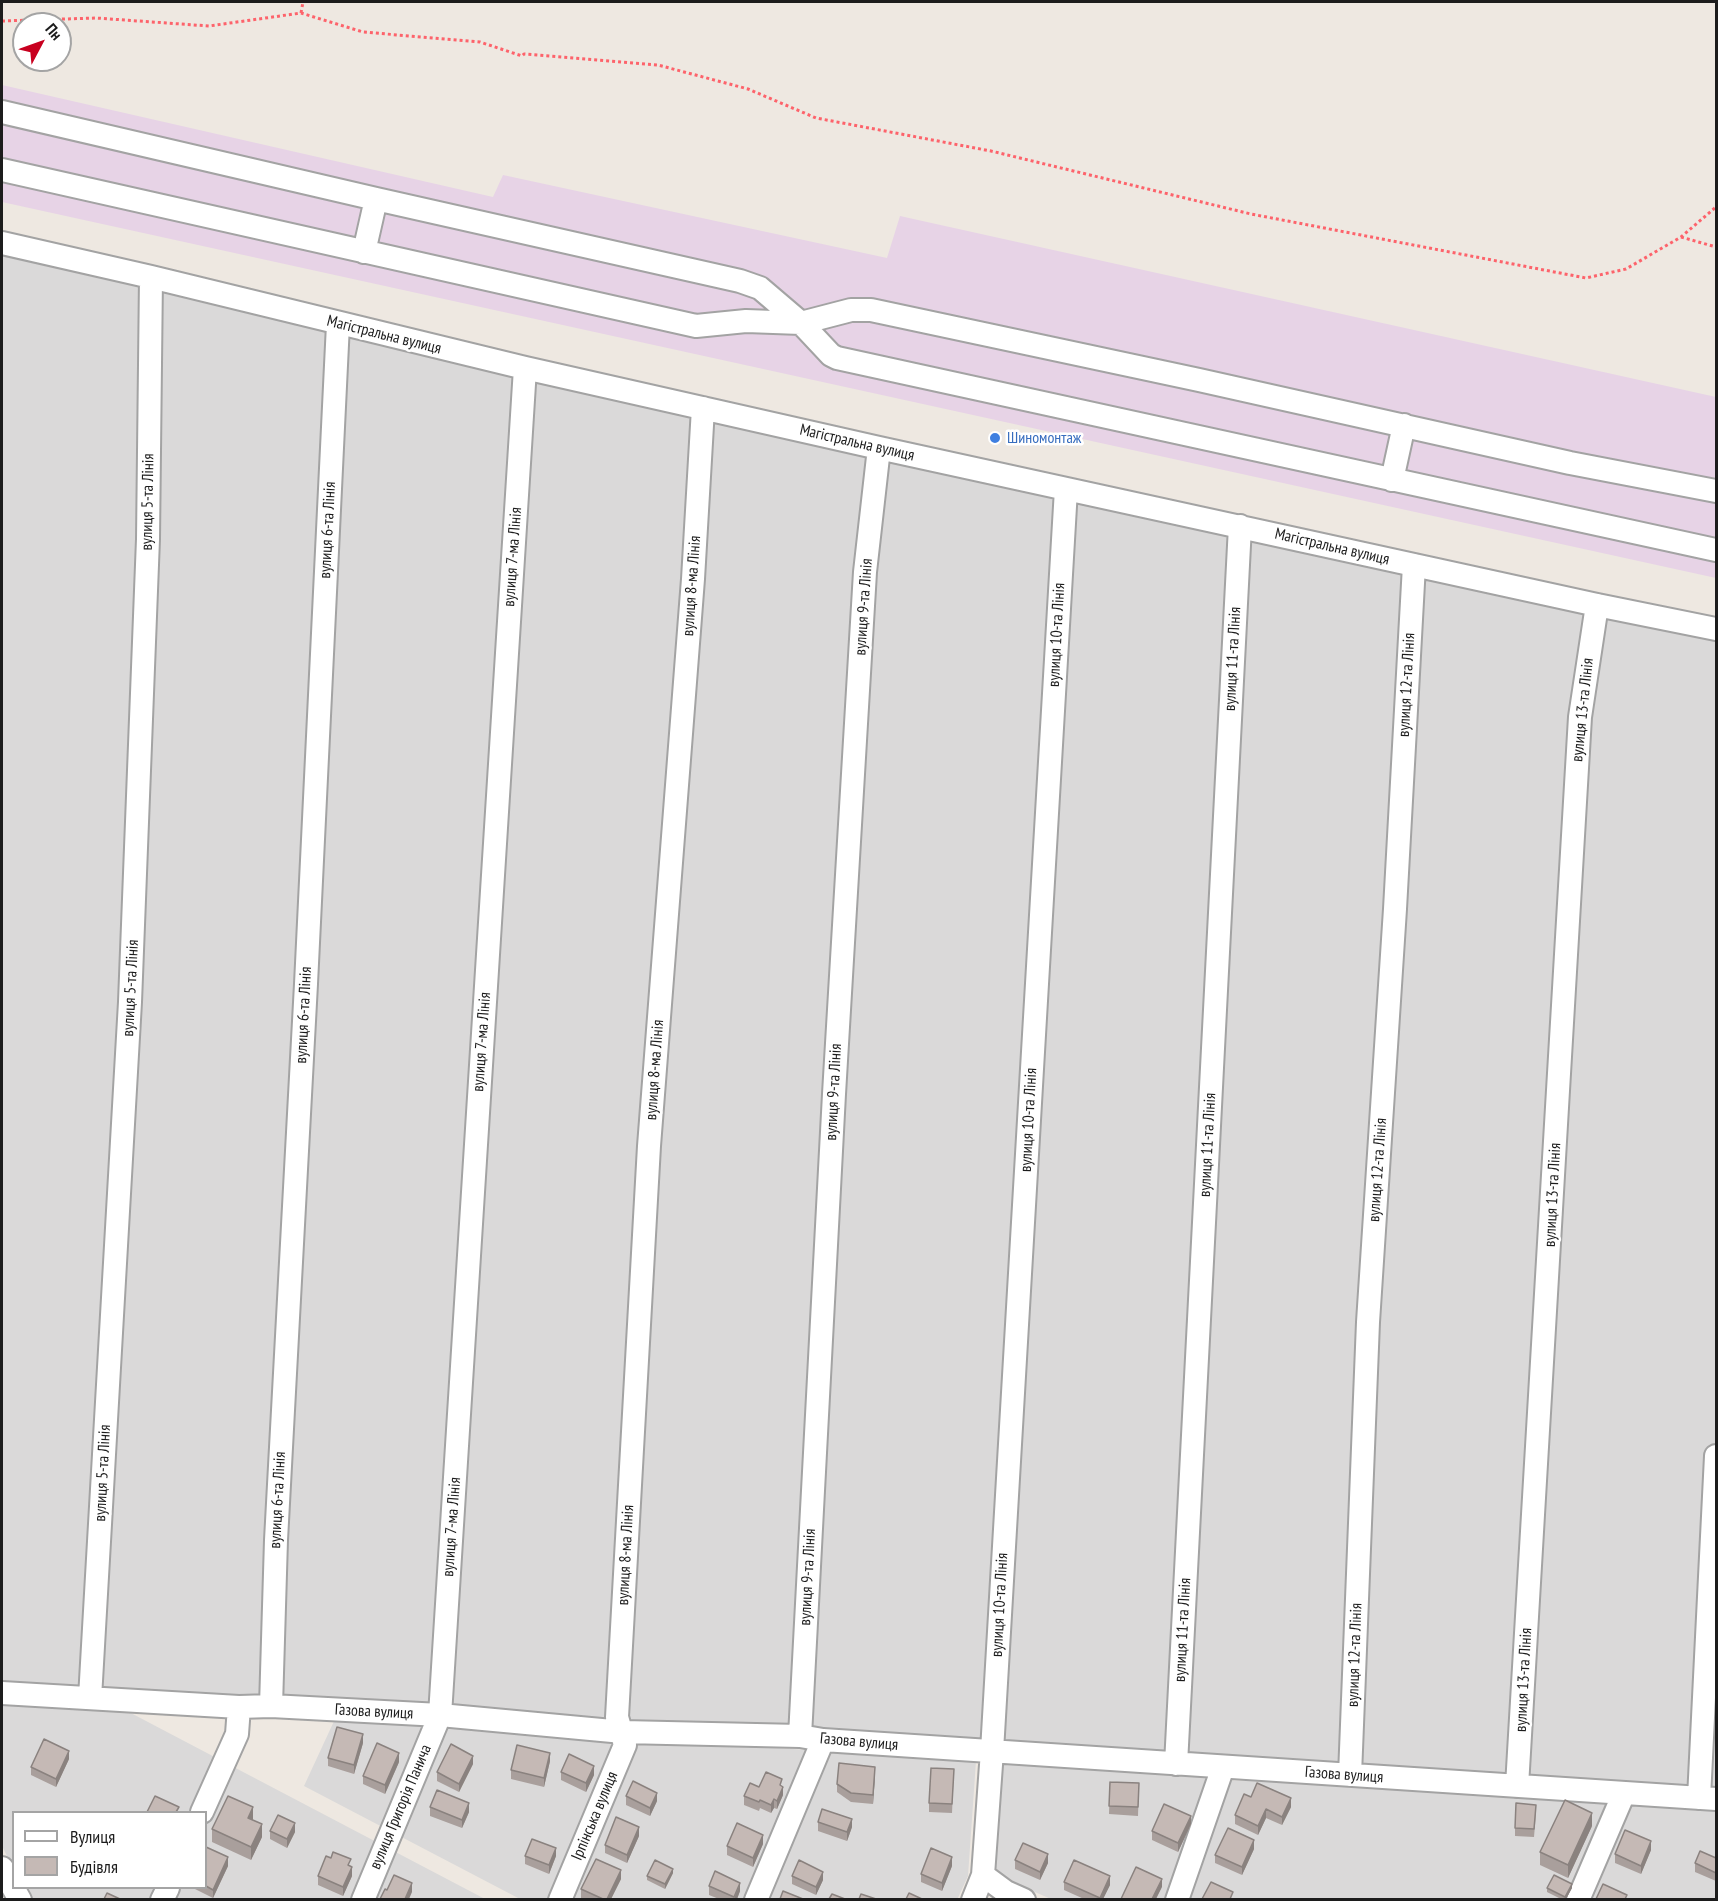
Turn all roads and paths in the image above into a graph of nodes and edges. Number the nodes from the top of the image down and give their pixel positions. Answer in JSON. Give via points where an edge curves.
{"nodes":[{"id":1,"x":303,"y":2,"type":"edge"},
{"id":2,"x":301,"y":13,"type":"junction"},
{"id":3,"x":2,"y":21,"type":"edge"},
{"id":4,"x":2,"y":112,"type":"edge"},
{"id":5,"x":2,"y":170,"type":"edge"},
{"id":6,"x":376,"y":199,"type":"junction"},
{"id":7,"x":1716,"y":207,"type":"edge"},
{"id":8,"x":1681,"y":237,"type":"junction"},
{"id":9,"x":2,"y":243,"type":"edge"},
{"id":10,"x":1716,"y":247,"type":"edge"},
{"id":11,"x":364,"y":252,"type":"junction"},
{"id":12,"x":151,"y":277,"type":"junction"},
{"id":13,"x":801,"y":323,"type":"junction"},
{"id":14,"x":338,"y":324,"type":"junction"},
{"id":15,"x":525,"y":368,"type":"junction"},
{"id":16,"x":703,"y":408,"type":"junction"},
{"id":17,"x":1404,"y":425,"type":"junction"},
{"id":18,"x":879,"y":448,"type":"junction"},
{"id":19,"x":1392,"y":480,"type":"junction"},
{"id":20,"x":1066,"y":489,"type":"junction"},
{"id":21,"x":1716,"y":491,"type":"edge"},
{"id":22,"x":1240,"y":526,"type":"junction"},
{"id":23,"x":1716,"y":550,"type":"edge"},
{"id":24,"x":1414,"y":565,"type":"junction"},
{"id":25,"x":1597,"y":605,"type":"junction"},
{"id":26,"x":1716,"y":629,"type":"edge"},
{"id":27,"x":1716,"y":1456,"type":"edge"},
{"id":28,"x":2,"y":1693,"type":"edge"},
{"id":29,"x":90,"y":1698,"type":"junction"},
{"id":30,"x":239,"y":1707,"type":"junction"},
{"id":31,"x":271,"y":1707,"type":"junction"},
{"id":32,"x":440,"y":1715,"type":"junction"},
{"id":33,"x":623,"y":1732,"type":"junction"},
{"id":34,"x":800,"y":1736,"type":"junction"},
{"id":35,"x":823,"y":1740,"type":"junction"},
{"id":36,"x":992,"y":1752,"type":"junction"},
{"id":37,"x":1176,"y":1764,"type":"junction"},
{"id":38,"x":1223,"y":1767,"type":"junction"},
{"id":39,"x":1350,"y":1775,"type":"junction"},
{"id":40,"x":1517,"y":1786,"type":"junction"},
{"id":41,"x":1624,"y":1793,"type":"junction"},
{"id":42,"x":1708,"y":1799,"type":"edge"},
{"id":43,"x":202,"y":1811,"type":"edge"},
{"id":44,"x":2,"y":1868,"type":"edge"},
{"id":45,"x":983,"y":1875,"type":"junction"},
{"id":46,"x":12,"y":1885,"type":"edge"},
{"id":47,"x":363,"y":1899,"type":"edge"},
{"id":48,"x":560,"y":1899,"type":"edge"},
{"id":49,"x":756,"y":1899,"type":"edge"},
{"id":50,"x":972,"y":1899,"type":"edge"},
{"id":51,"x":1024,"y":1899,"type":"edge"},
{"id":52,"x":1177,"y":1899,"type":"edge"},
{"id":53,"x":1578,"y":1899,"type":"edge"}],
"edges":[{"from":1,"to":2,"type":"path"},
{"from":2,"to":3,"type":"path","via":[[209,26],[96,18]]},
{"from":2,"to":8,"type":"path","via":[[363,32],[480,42],[522,56],[658,64],[748,89],[816,118],[991,151],[1251,214],[1586,278],[1626,269]]},
{"from":4,"to":6,"type":"street"},
{"from":5,"to":11,"type":"street"},
{"from":6,"to":11,"type":"street"},
{"from":6,"to":13,"type":"street","via":[[740,281],[760,288]]},
{"from":7,"to":8,"type":"path"},
{"from":8,"to":10,"type":"path"},
{"from":9,"to":12,"type":"street","name":"Магістральна вулиця"},
{"from":11,"to":13,"type":"street","via":[[696,326],[746,321]]},
{"from":12,"to":14,"type":"street","name":"Магістральна вулиця"},
{"from":12,"to":29,"type":"street","name":"вулиця 5-та Лінія","via":[[148,539],[130,1002]]},
{"from":13,"to":17,"type":"street","via":[[851,310],[871,310]]},
{"from":13,"to":19,"type":"street","via":[[837,358]]},
{"from":14,"to":15,"type":"street","name":"Магістральна вулиця"},
{"from":14,"to":31,"type":"street","name":"вулиця 6-та Лінія","via":[[276,1540]]},
{"from":15,"to":16,"type":"street","name":"Магістральна вулиця"},
{"from":15,"to":32,"type":"street","name":"вулиця 7-ма Лінія"},
{"from":16,"to":18,"type":"street","name":"Магістральна вулиця"},
{"from":16,"to":33,"type":"street","name":"вулиця 8-ма Лінія","via":[[648,1158],[617,1718]]},
{"from":17,"to":19,"type":"street"},
{"from":17,"to":21,"type":"street"},
{"from":18,"to":20,"type":"street","name":"Магістральна вулиця"},
{"from":18,"to":34,"type":"street","name":"вулиця 9-та Лінія","via":[[865,583]]},
{"from":19,"to":23,"type":"street"},
{"from":20,"to":22,"type":"street","name":"Магістральна вулиця"},
{"from":20,"to":36,"type":"street","name":"вулиця 10-та Лінія"},
{"from":22,"to":24,"type":"street","name":"Магістральна вулиця"},
{"from":22,"to":37,"type":"street","name":"вулиця 11-та Лінія"},
{"from":24,"to":25,"type":"street","name":"Магістральна вулиця"},
{"from":24,"to":39,"type":"street","name":"вулиця 12-та Лінія","via":[[1368,1322]]},
{"from":25,"to":26,"type":"street","name":"Магістральна вулиця"},
{"from":25,"to":40,"type":"street","name":"вулиця 13-та Лінія","via":[[1580,717]]},
{"from":27,"to":42,"type":"street"},
{"from":28,"to":29,"type":"street","name":"Газова вулиця"},
{"from":29,"to":30,"type":"street","name":"Газова вулиця"},
{"from":30,"to":31,"type":"street","name":"Газова вулиця"},
{"from":30,"to":43,"type":"street","via":[[237,1734]]},
{"from":31,"to":32,"type":"street","name":"Газова вулиця"},
{"from":32,"to":33,"type":"street","name":"Газова вулиця"},
{"from":32,"to":47,"type":"street","name":"вулиця Григорія Панича"},
{"from":33,"to":34,"type":"street","name":"Газова вулиця"},
{"from":33,"to":48,"type":"street","name":"Ірпінська вулиця","via":[[625,1745]]},
{"from":34,"to":35,"type":"street","name":"Газова вулиця"},
{"from":35,"to":36,"type":"street","name":"Газова вулиця"},
{"from":35,"to":49,"type":"street"},
{"from":36,"to":37,"type":"street","name":"Газова вулиця"},
{"from":36,"to":45,"type":"street","name":"вулиця 10-та Лінія"},
{"from":37,"to":38,"type":"street","name":"Газова вулиця"},
{"from":38,"to":39,"type":"street","name":"Газова вулиця"},
{"from":38,"to":52,"type":"street"},
{"from":39,"to":40,"type":"street","name":"Газова вулиця"},
{"from":40,"to":41,"type":"street","name":"Газова вулиця"},
{"from":41,"to":42,"type":"street","name":"Газова вулиця"},
{"from":41,"to":53,"type":"street"},
{"from":44,"to":46,"type":"street"},
{"from":45,"to":50,"type":"street"},
{"from":45,"to":51,"type":"street","via":[[1006,1892]]}]}
